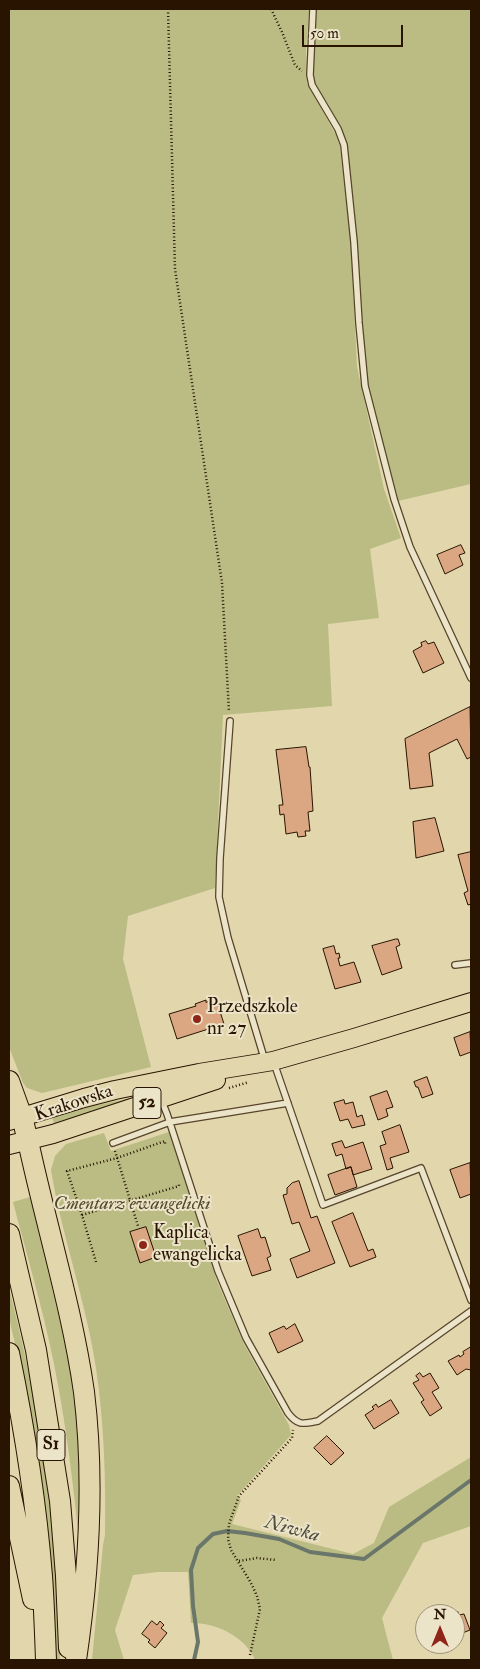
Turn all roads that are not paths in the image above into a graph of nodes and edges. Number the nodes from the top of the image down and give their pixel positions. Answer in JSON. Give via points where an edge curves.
{"nodes":[{"id":1,"x":313,"y":9,"type":"edge"},
{"id":2,"x":471,"y":678,"type":"edge"},
{"id":3,"x":230,"y":721,"type":"road end"},
{"id":4,"x":471,"y":962,"type":"edge"},
{"id":5,"x":455,"y":965,"type":"dead end"},
{"id":6,"x":471,"y":1002,"type":"edge"},
{"id":7,"x":270,"y":1062,"type":"junction"},
{"id":8,"x":9,"y":1081,"type":"edge"},
{"id":9,"x":161,"y":1098,"type":"junction"},
{"id":10,"x":288,"y":1103,"type":"junction"},
{"id":11,"x":16,"y":1119,"type":"edge"},
{"id":12,"x":170,"y":1122,"type":"junction"},
{"id":13,"x":28,"y":1141,"type":"junction"},
{"id":14,"x":113,"y":1143,"type":"road end"},
{"id":15,"x":9,"y":1145,"type":"edge"},
{"id":16,"x":9,"y":1234,"type":"edge"},
{"id":17,"x":471,"y":1300,"type":"edge"},
{"id":18,"x":471,"y":1311,"type":"edge"},
{"id":19,"x":9,"y":1353,"type":"edge"},
{"id":20,"x":9,"y":1486,"type":"edge"},
{"id":21,"x":45,"y":1660,"type":"edge"},
{"id":22,"x":69,"y":1660,"type":"edge"},
{"id":23,"x":76,"y":1660,"type":"edge"}],
"edges":[{"from":1,"to":2,"type":"lane","via":[[310,75],[312,85],[344,145],[362,365],[368,401],[410,547]]},
{"from":3,"to":7,"type":"lane","via":[[219,897],[228,938]]},
{"from":4,"to":5,"type":"lane"},
{"from":6,"to":7,"type":"main road","name":"Krakowska","number":"52"},
{"from":7,"to":9,"type":"main road","name":"Krakowska","number":"52"},
{"from":7,"to":10,"type":"lane"},
{"from":7,"to":11,"type":"main road","name":"Krakowska","number":"52","via":[[116,1090]]},
{"from":8,"to":11,"type":"highway"},
{"from":9,"to":12,"type":"lane"},
{"from":9,"to":13,"type":"main road","name":"Krakowska","number":"52"},
{"from":10,"to":12,"type":"lane"},
{"from":10,"to":17,"type":"lane","via":[[323,1205],[420,1168]]},
{"from":11,"to":13,"type":"highway"},
{"from":12,"to":14,"type":"lane"},
{"from":12,"to":18,"type":"lane","via":[[218,1271],[246,1338],[294,1421],[302,1424],[318,1421]]},
{"from":13,"to":15,"type":"main road","name":"Krakowska","number":"52"},
{"from":13,"to":23,"type":"highway","via":[[77,1352],[88,1427],[88,1552]]},
{"from":16,"to":22,"type":"highway","number":"S1","via":[[36,1350],[60,1500]]},
{"from":19,"to":21,"type":"highway","number":"S1","via":[[33,1492],[42,1576]]},
{"from":20,"to":21,"type":"highway"}]}
